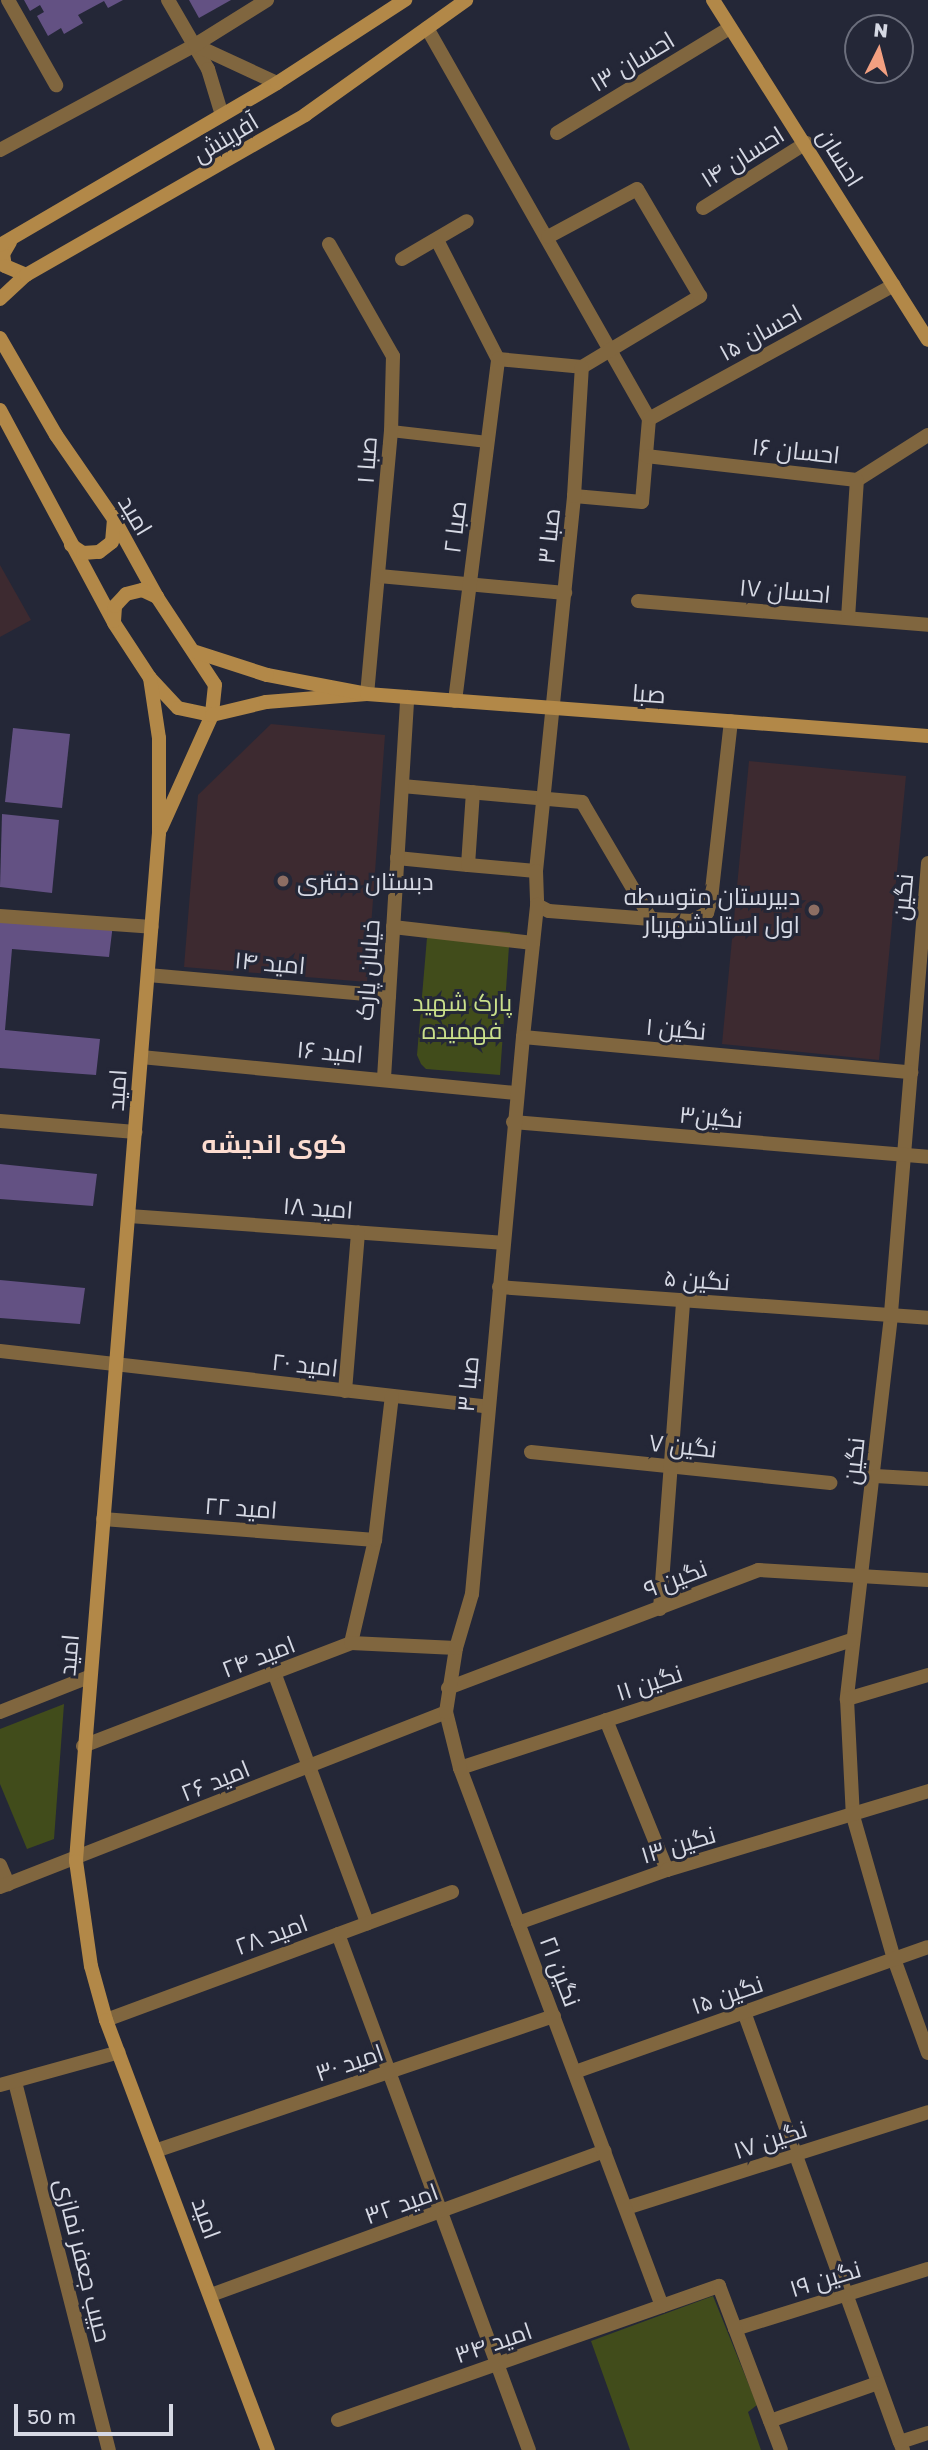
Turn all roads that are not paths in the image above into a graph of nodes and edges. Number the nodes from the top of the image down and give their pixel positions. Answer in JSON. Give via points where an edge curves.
{"nodes":[{"id":1,"x":8,"y":0,"type":"edge"},
{"id":2,"x":168,"y":0,"type":"edge"},
{"id":3,"x":267,"y":0,"type":"edge"},
{"id":4,"x":405,"y":0,"type":"edge"},
{"id":5,"x":466,"y":0,"type":"edge"},
{"id":6,"x":713,"y":0,"type":"edge"},
{"id":7,"x":730,"y":27,"type":"junction"},
{"id":8,"x":427,"y":28,"type":"junction"},
{"id":9,"x":195,"y":45,"type":"junction"},
{"id":10,"x":277,"y":83,"type":"junction"},
{"id":11,"x":56,"y":85,"type":"dead end"},
{"id":12,"x":222,"y":115,"type":"junction"},
{"id":13,"x":557,"y":133,"type":"dead end"},
{"id":14,"x":806,"y":143,"type":"junction"},
{"id":15,"x":0,"y":150,"type":"edge"},
{"id":16,"x":702,"y":208,"type":"dead end"},
{"id":17,"x":467,"y":221,"type":"dead end"},
{"id":18,"x":548,"y":237,"type":"junction"},
{"id":19,"x":437,"y":240,"type":"junction"},
{"id":20,"x":5,"y":244,"type":"edge"},
{"id":21,"x":329,"y":244,"type":"dead end"},
{"id":22,"x":402,"y":259,"type":"dead end"},
{"id":23,"x":26,"y":275,"type":"junction"},
{"id":24,"x":894,"y":285,"type":"junction"},
{"id":25,"x":0,"y":299,"type":"edge"},
{"id":26,"x":0,"y":338,"type":"edge"},
{"id":27,"x":928,"y":340,"type":"edge"},
{"id":28,"x":610,"y":350,"type":"junction"},
{"id":29,"x":498,"y":359,"type":"junction"},
{"id":30,"x":582,"y":367,"type":"junction"},
{"id":31,"x":0,"y":410,"type":"edge"},
{"id":32,"x":649,"y":419,"type":"junction"},
{"id":33,"x":391,"y":432,"type":"junction"},
{"id":34,"x":928,"y":435,"type":"edge"},
{"id":35,"x":487,"y":442,"type":"junction"},
{"id":36,"x":646,"y":456,"type":"junction"},
{"id":37,"x":856,"y":480,"type":"junction"},
{"id":38,"x":574,"y":496,"type":"junction"},
{"id":39,"x":114,"y":519,"type":"junction"},
{"id":40,"x":70,"y":544,"type":"junction"},
{"id":41,"x":379,"y":576,"type":"junction"},
{"id":42,"x":470,"y":584,"type":"junction"},
{"id":43,"x":565,"y":593,"type":"junction"},
{"id":44,"x":157,"y":597,"type":"junction"},
{"id":45,"x":638,"y":601,"type":"dead end"},
{"id":46,"x":848,"y":618,"type":"junction"},
{"id":47,"x":114,"y":622,"type":"junction"},
{"id":48,"x":928,"y":625,"type":"edge"},
{"id":49,"x":196,"y":652,"type":"junction"},
{"id":50,"x":150,"y":678,"type":"junction"},
{"id":51,"x":367,"y":694,"type":"junction"},
{"id":52,"x":407,"y":697,"type":"junction"},
{"id":53,"x":455,"y":701,"type":"junction"},
{"id":54,"x":550,"y":708,"type":"junction"},
{"id":55,"x":212,"y":715,"type":"junction"},
{"id":56,"x":731,"y":721,"type":"junction"},
{"id":57,"x":928,"y":736,"type":"edge"},
{"id":58,"x":402,"y":786,"type":"junction"},
{"id":59,"x":473,"y":793,"type":"junction"},
{"id":60,"x":542,"y":798,"type":"junction"},
{"id":61,"x":159,"y":833,"type":"junction"},
{"id":62,"x":397,"y":858,"type":"junction"},
{"id":63,"x":928,"y":863,"type":"edge"},
{"id":64,"x":468,"y":865,"type":"junction"},
{"id":65,"x":536,"y":871,"type":"junction"},
{"id":66,"x":537,"y":905,"type":"junction"},
{"id":67,"x":0,"y":916,"type":"edge"},
{"id":68,"x":651,"y":919,"type":"junction"},
{"id":69,"x":152,"y":927,"type":"junction"},
{"id":70,"x":393,"y":927,"type":"junction"},
{"id":71,"x":533,"y":943,"type":"junction"},
{"id":72,"x":148,"y":975,"type":"junction"},
{"id":73,"x":389,"y":996,"type":"junction"},
{"id":74,"x":923,"y":996,"type":"edge"},
{"id":75,"x":523,"y":1037,"type":"junction"},
{"id":76,"x":141,"y":1057,"type":"junction"},
{"id":77,"x":911,"y":1072,"type":"junction"},
{"id":78,"x":384,"y":1078,"type":"junction"},
{"id":79,"x":515,"y":1093,"type":"junction"},
{"id":80,"x":0,"y":1121,"type":"edge"},
{"id":81,"x":513,"y":1122,"type":"junction"},
{"id":82,"x":136,"y":1132,"type":"junction"},
{"id":83,"x":906,"y":1156,"type":"junction"},
{"id":84,"x":928,"y":1157,"type":"edge"},
{"id":85,"x":130,"y":1216,"type":"junction"},
{"id":86,"x":358,"y":1233,"type":"junction"},
{"id":87,"x":502,"y":1243,"type":"junction"},
{"id":88,"x":499,"y":1287,"type":"junction"},
{"id":89,"x":683,"y":1301,"type":"junction"},
{"id":90,"x":891,"y":1317,"type":"junction"},
{"id":91,"x":928,"y":1318,"type":"edge"},
{"id":92,"x":0,"y":1351,"type":"edge"},
{"id":93,"x":116,"y":1366,"type":"junction"},
{"id":94,"x":345,"y":1391,"type":"junction"},
{"id":95,"x":392,"y":1396,"type":"junction"},
{"id":96,"x":488,"y":1407,"type":"junction"},
{"id":97,"x":531,"y":1452,"type":"dead end"},
{"id":98,"x":670,"y":1466,"type":"junction"},
{"id":99,"x":874,"y":1476,"type":"junction"},
{"id":100,"x":928,"y":1479,"type":"edge"},
{"id":101,"x":830,"y":1483,"type":"dead end"},
{"id":102,"x":103,"y":1519,"type":"junction"},
{"id":103,"x":375,"y":1540,"type":"junction"},
{"id":104,"x":864,"y":1574,"type":"junction"},
{"id":105,"x":928,"y":1580,"type":"edge"},
{"id":106,"x":660,"y":1609,"type":"junction"},
{"id":107,"x":852,"y":1640,"type":"junction"},
{"id":108,"x":351,"y":1643,"type":"junction"},
{"id":109,"x":456,"y":1648,"type":"junction"},
{"id":110,"x":275,"y":1675,"type":"junction"},
{"id":111,"x":928,"y":1675,"type":"edge"},
{"id":112,"x":89,"y":1677,"type":"junction"},
{"id":113,"x":448,"y":1688,"type":"junction"},
{"id":114,"x":847,"y":1699,"type":"junction"},
{"id":115,"x":0,"y":1712,"type":"edge"},
{"id":116,"x":446,"y":1712,"type":"junction"},
{"id":117,"x":606,"y":1720,"type":"junction"},
{"id":118,"x":83,"y":1746,"type":"junction"},
{"id":119,"x":309,"y":1767,"type":"junction"},
{"id":120,"x":460,"y":1768,"type":"junction"},
{"id":121,"x":928,"y":1791,"type":"edge"},
{"id":122,"x":853,"y":1816,"type":"junction"},
{"id":123,"x":75,"y":1861,"type":"junction"},
{"id":124,"x":0,"y":1864,"type":"edge"},
{"id":125,"x":667,"y":1870,"type":"junction"},
{"id":126,"x":4,"y":1886,"type":"edge"},
{"id":127,"x":452,"y":1892,"type":"dead end"},
{"id":128,"x":367,"y":1923,"type":"junction"},
{"id":129,"x":518,"y":1923,"type":"junction"},
{"id":130,"x":338,"y":1934,"type":"junction"},
{"id":131,"x":928,"y":1947,"type":"edge"},
{"id":132,"x":894,"y":1959,"type":"junction"},
{"id":133,"x":744,"y":2012,"type":"junction"},
{"id":134,"x":554,"y":2016,"type":"junction"},
{"id":135,"x":106,"y":2020,"type":"junction"},
{"id":136,"x":119,"y":2052,"type":"junction"},
{"id":137,"x":928,"y":2053,"type":"edge"},
{"id":138,"x":389,"y":2072,"type":"junction"},
{"id":139,"x":575,"y":2072,"type":"junction"},
{"id":140,"x":7,"y":2084,"type":"edge"},
{"id":141,"x":928,"y":2112,"type":"edge"},
{"id":142,"x":158,"y":2150,"type":"junction"},
{"id":143,"x":605,"y":2151,"type":"junction"},
{"id":144,"x":796,"y":2154,"type":"junction"},
{"id":145,"x":626,"y":2208,"type":"junction"},
{"id":146,"x":439,"y":2213,"type":"junction"},
{"id":147,"x":928,"y":2269,"type":"edge"},
{"id":148,"x":211,"y":2295,"type":"junction"},
{"id":149,"x":846,"y":2295,"type":"junction"},
{"id":150,"x":663,"y":2306,"type":"junction"},
{"id":151,"x":735,"y":2329,"type":"junction"},
{"id":152,"x":495,"y":2366,"type":"junction"},
{"id":153,"x":878,"y":2383,"type":"junction"},
{"id":154,"x":338,"y":2420,"type":"dead end"},
{"id":155,"x":770,"y":2421,"type":"junction"},
{"id":156,"x":928,"y":2433,"type":"edge"},
{"id":157,"x":902,"y":2446,"type":"edge"},
{"id":158,"x":109,"y":2450,"type":"edge"},
{"id":159,"x":268,"y":2450,"type":"edge"},
{"id":160,"x":529,"y":2450,"type":"edge"},
{"id":161,"x":781,"y":2450,"type":"edge"}],
"edges":[{"from":1,"to":11,"type":"street"},
{"from":2,"to":9,"type":"street"},
{"from":3,"to":9,"type":"street"},
{"from":4,"to":10,"type":"main road","name":"آفرینش"},
{"from":5,"to":8,"type":"main road","name":"آفرینش"},
{"from":6,"to":7,"type":"main road","name":"احسان"},
{"from":7,"to":13,"type":"street","name":"احسان ۱۳"},
{"from":7,"to":14,"type":"main road","name":"احسان"},
{"from":8,"to":18,"type":"street"},
{"from":8,"to":23,"type":"main road","name":"آفرینش","via":[[305,115],[216,171]]},
{"from":9,"to":10,"type":"street"},
{"from":9,"to":12,"type":"street","via":[[217,88]]},
{"from":9,"to":15,"type":"street"},
{"from":10,"to":12,"type":"main road","name":"آفرینش"},
{"from":12,"to":20,"type":"main road","name":"آفرینش"},
{"from":14,"to":16,"type":"street","name":"احسان ۱۴"},
{"from":14,"to":24,"type":"main road","name":"احسان"},
{"from":17,"to":19,"type":"street"},
{"from":18,"to":28,"type":"street"},
{"from":18,"to":28,"type":"street","via":[[636,189],[700,296]]},
{"from":19,"to":22,"type":"street"},
{"from":19,"to":29,"type":"street"},
{"from":20,"to":23,"type":"main road","via":[[5,266]]},
{"from":21,"to":33,"type":"street","name":"صبا ۱","via":[[393,356]]},
{"from":23,"to":25,"type":"main road","name":"آفرینش"},
{"from":24,"to":27,"type":"main road","name":"احسان"},
{"from":24,"to":32,"type":"street","name":"احسان ۱۵"},
{"from":26,"to":39,"type":"main road","name":"امید","via":[[56,435]]},
{"from":28,"to":30,"type":"street"},
{"from":28,"to":32,"type":"street"},
{"from":29,"to":30,"type":"street"},
{"from":29,"to":35,"type":"street","name":"صبا ۲"},
{"from":30,"to":38,"type":"street","name":"صبا ۳"},
{"from":31,"to":40,"type":"main road"},
{"from":32,"to":36,"type":"street"},
{"from":33,"to":35,"type":"lane"},
{"from":33,"to":41,"type":"street","name":"صبا ۱"},
{"from":34,"to":37,"type":"street","name":"احسان ۱۶"},
{"from":35,"to":42,"type":"street","name":"صبا ۲"},
{"from":36,"to":37,"type":"street","name":"احسان ۱۶"},
{"from":36,"to":38,"type":"street","via":[[642,502]]},
{"from":37,"to":46,"type":"street"},
{"from":38,"to":43,"type":"street","name":"صبا ۳"},
{"from":39,"to":40,"type":"main road","via":[[111,542],[99,552],[83,553]]},
{"from":39,"to":44,"type":"main road","name":"امید"},
{"from":40,"to":47,"type":"main road"},
{"from":41,"to":42,"type":"street"},
{"from":41,"to":51,"type":"street","name":"صبا ۱"},
{"from":42,"to":43,"type":"street"},
{"from":42,"to":53,"type":"street","name":"صبا ۲"},
{"from":43,"to":54,"type":"street","name":"صبا ۳"},
{"from":44,"to":47,"type":"main road","via":[[142,590],[126,594],[115,606]]},
{"from":44,"to":49,"type":"main road","name":"امید"},
{"from":45,"to":46,"type":"street","name":"احسان ۱۷"},
{"from":46,"to":48,"type":"street","name":"احسان ۱۷"},
{"from":47,"to":50,"type":"main road"},
{"from":49,"to":51,"type":"main road","via":[[267,675]]},
{"from":49,"to":55,"type":"main road","name":"امید","via":[[215,685]]},
{"from":50,"to":55,"type":"main road","via":[[178,708]]},
{"from":50,"to":61,"type":"main road","name":"امید","via":[[159,738]]},
{"from":51,"to":52,"type":"main road","name":"صبا"},
{"from":51,"to":55,"type":"main road","via":[[266,702]]},
{"from":52,"to":53,"type":"main road","name":"صبا"},
{"from":52,"to":58,"type":"street","name":"خیابان پارک"},
{"from":53,"to":54,"type":"main road","name":"صبا"},
{"from":54,"to":56,"type":"main road","name":"صبا"},
{"from":54,"to":60,"type":"street","name":"صبا ۳"},
{"from":55,"to":61,"type":"main road"},
{"from":56,"to":57,"type":"main road","name":"صبا"},
{"from":56,"to":68,"type":"street","via":[[707,913],[692,921]]},
{"from":58,"to":59,"type":"street"},
{"from":58,"to":62,"type":"street","name":"خیابان پارک"},
{"from":59,"to":60,"type":"street"},
{"from":59,"to":64,"type":"street"},
{"from":60,"to":65,"type":"street","name":"صبا ۳"},
{"from":60,"to":68,"type":"street","via":[[582,802]]},
{"from":61,"to":69,"type":"main road","name":"امید"},
{"from":62,"to":64,"type":"street"},
{"from":62,"to":70,"type":"street","name":"خیابان پارک"},
{"from":63,"to":74,"type":"street","name":"نگین"},
{"from":64,"to":65,"type":"street"},
{"from":65,"to":66,"type":"street","name":"صبا ۳"},
{"from":66,"to":68,"type":"street","via":[[549,911]]},
{"from":66,"to":71,"type":"street","name":"صبا ۳"},
{"from":67,"to":69,"type":"street"},
{"from":69,"to":72,"type":"main road","name":"امید"},
{"from":70,"to":71,"type":"street"},
{"from":70,"to":73,"type":"street","name":"خیابان پارک"},
{"from":71,"to":75,"type":"street","name":"صبا ۳"},
{"from":72,"to":73,"type":"street","name":"امید ۱۴"},
{"from":72,"to":76,"type":"main road","name":"امید"},
{"from":73,"to":78,"type":"street","name":"خیابان پارک"},
{"from":74,"to":77,"type":"street","name":"نگین"},
{"from":75,"to":77,"type":"street","name":"نگین ۱"},
{"from":75,"to":79,"type":"street"},
{"from":76,"to":78,"type":"street","name":"امید ۱۶"},
{"from":76,"to":82,"type":"main road","name":"امید"},
{"from":77,"to":83,"type":"street","name":"نگین"},
{"from":78,"to":79,"type":"street","name":"امید ۱۶"},
{"from":79,"to":81,"type":"street"},
{"from":80,"to":82,"type":"street"},
{"from":81,"to":83,"type":"street","name":"نگین۳"},
{"from":81,"to":87,"type":"street","name":"صبا ۳"},
{"from":82,"to":85,"type":"main road","name":"امید"},
{"from":83,"to":84,"type":"street","name":"نگین۳"},
{"from":83,"to":90,"type":"street","name":"نگین"},
{"from":85,"to":86,"type":"street","name":"امید ۱۸"},
{"from":85,"to":93,"type":"main road","name":"امید"},
{"from":86,"to":87,"type":"street","name":"امید ۱۸"},
{"from":86,"to":94,"type":"street"},
{"from":87,"to":88,"type":"street","name":"صبا ۳"},
{"from":88,"to":89,"type":"street","name":"نگین ۵"},
{"from":88,"to":96,"type":"street","name":"صبا ۳"},
{"from":89,"to":90,"type":"street","name":"نگین ۵"},
{"from":89,"to":98,"type":"street"},
{"from":90,"to":91,"type":"street","name":"نگین ۵"},
{"from":90,"to":99,"type":"street","name":"نگین"},
{"from":92,"to":93,"type":"street","name":"امید ۲۰"},
{"from":93,"to":94,"type":"street","name":"امید ۲۰"},
{"from":93,"to":102,"type":"main road","name":"امید"},
{"from":94,"to":95,"type":"street","name":"امید ۲۰"},
{"from":95,"to":96,"type":"street","name":"امید ۲۰"},
{"from":95,"to":103,"type":"street"},
{"from":96,"to":109,"type":"street","name":"صبا ۳","via":[[472,1594]]},
{"from":97,"to":98,"type":"street","name":"نگین ۷"},
{"from":98,"to":101,"type":"street","name":"نگین ۷"},
{"from":98,"to":106,"type":"street"},
{"from":99,"to":100,"type":"street"},
{"from":99,"to":104,"type":"street","name":"نگین"},
{"from":102,"to":103,"type":"street","name":"امید ۲۲"},
{"from":102,"to":112,"type":"main road","name":"امید"},
{"from":103,"to":108,"type":"street"},
{"from":104,"to":105,"type":"street","name":"نگین ۹"},
{"from":104,"to":106,"type":"street","name":"نگین ۹","via":[[758,1570]]},
{"from":104,"to":107,"type":"street","name":"نگین"},
{"from":106,"to":113,"type":"street","name":"نگین ۹"},
{"from":107,"to":114,"type":"street","name":"نگین"},
{"from":107,"to":117,"type":"street","name":"نگین ۱۱"},
{"from":108,"to":109,"type":"street","name":"امید ۲۴"},
{"from":108,"to":110,"type":"street","name":"امید ۲۴"},
{"from":109,"to":113,"type":"street","name":"نگین ۲۱"},
{"from":110,"to":118,"type":"street","name":"امید ۲۴"},
{"from":110,"to":119,"type":"street"},
{"from":111,"to":114,"type":"street"},
{"from":112,"to":115,"type":"street"},
{"from":112,"to":118,"type":"main road","name":"امید"},
{"from":113,"to":116,"type":"street","name":"نگین ۲۱"},
{"from":114,"to":122,"type":"street","name":"نگین"},
{"from":116,"to":119,"type":"street","name":"امید ۲۶"},
{"from":116,"to":120,"type":"street","name":"نگین ۲۱"},
{"from":117,"to":120,"type":"street","name":"نگین ۱۱"},
{"from":117,"to":125,"type":"street"},
{"from":118,"to":123,"type":"main road","name":"امید"},
{"from":119,"to":123,"type":"street","name":"امید ۲۶"},
{"from":119,"to":128,"type":"street"},
{"from":120,"to":129,"type":"street","name":"نگین ۲۱"},
{"from":121,"to":122,"type":"street","name":"نگین ۱۳"},
{"from":122,"to":125,"type":"street","name":"نگین ۱۳"},
{"from":122,"to":132,"type":"street","name":"نگین"},
{"from":123,"to":126,"type":"street","name":"امید ۲۶"},
{"from":123,"to":135,"type":"main road","name":"امید","via":[[91,1966]]},
{"from":124,"to":126,"type":"street"},
{"from":125,"to":129,"type":"street","name":"نگین ۱۳"},
{"from":127,"to":128,"type":"street","name":"امید ۲۸"},
{"from":128,"to":130,"type":"street","name":"امید ۲۸"},
{"from":129,"to":134,"type":"street","name":"نگین ۲۱"},
{"from":130,"to":135,"type":"street","name":"امید ۲۸"},
{"from":130,"to":138,"type":"street"},
{"from":131,"to":132,"type":"street","name":"نگین ۱۵"},
{"from":132,"to":133,"type":"street","name":"نگین ۱۵"},
{"from":132,"to":137,"type":"street","name":"نگین"},
{"from":133,"to":139,"type":"street","name":"نگین ۱۵"},
{"from":133,"to":144,"type":"street"},
{"from":134,"to":138,"type":"street","name":"امید ۳۰"},
{"from":134,"to":139,"type":"street","name":"نگین ۲۱"},
{"from":135,"to":136,"type":"main road","name":"امید"},
{"from":136,"to":140,"type":"street"},
{"from":136,"to":142,"type":"main road","name":"امید"},
{"from":138,"to":142,"type":"street","name":"امید ۳۰"},
{"from":138,"to":146,"type":"street"},
{"from":139,"to":143,"type":"street","name":"نگین ۲۱"},
{"from":140,"to":158,"type":"street","name":"حبیب جعفر نمازی"},
{"from":141,"to":144,"type":"street","name":"نگین ۱۷"},
{"from":142,"to":148,"type":"main road","name":"امید"},
{"from":143,"to":145,"type":"street","name":"نگین ۲۱"},
{"from":143,"to":146,"type":"street","name":"امید ۳۲"},
{"from":144,"to":145,"type":"street","name":"نگین ۱۷"},
{"from":144,"to":149,"type":"street"},
{"from":145,"to":150,"type":"street","name":"نگین ۲۱"},
{"from":146,"to":148,"type":"street","name":"امید ۳۲"},
{"from":146,"to":152,"type":"street"},
{"from":147,"to":149,"type":"street","name":"نگین ۱۹"},
{"from":148,"to":159,"type":"main road","name":"امید"},
{"from":149,"to":151,"type":"street","name":"نگین ۱۹"},
{"from":149,"to":153,"type":"street"},
{"from":150,"to":151,"type":"street","name":"امید ۳۴","via":[[719,2286]]},
{"from":150,"to":152,"type":"street","name":"امید ۳۴"},
{"from":151,"to":155,"type":"street"},
{"from":152,"to":154,"type":"street","name":"امید ۳۴"},
{"from":152,"to":160,"type":"street"},
{"from":153,"to":155,"type":"street"},
{"from":153,"to":157,"type":"street"},
{"from":155,"to":161,"type":"street"},
{"from":156,"to":157,"type":"street"}]}
